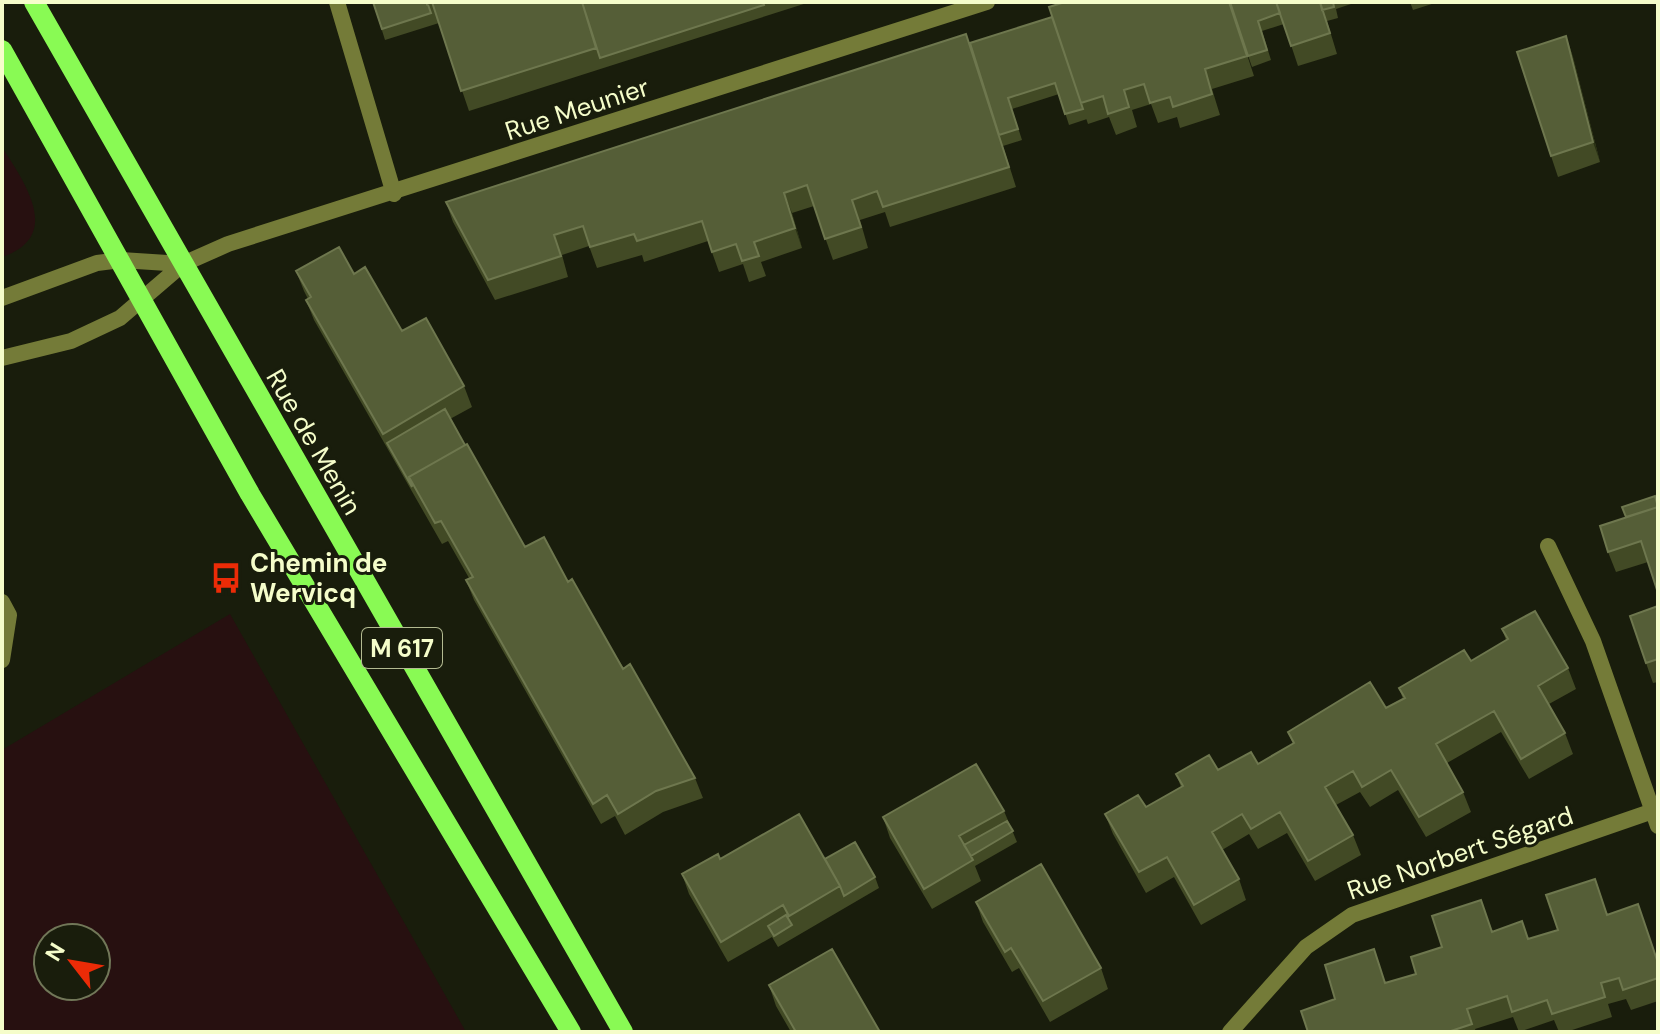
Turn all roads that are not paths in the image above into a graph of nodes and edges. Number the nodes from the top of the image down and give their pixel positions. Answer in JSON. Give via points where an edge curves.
{"nodes":[{"id":1,"x":34,"y":2,"type":"edge"},
{"id":2,"x":337,"y":2,"type":"edge"},
{"id":3,"x":987,"y":2,"type":"edge"},
{"id":4,"x":2,"y":50,"type":"edge"},
{"id":5,"x":394,"y":194,"type":"junction"},
{"id":6,"x":121,"y":260,"type":"junction"},
{"id":7,"x":183,"y":264,"type":"junction"},
{"id":8,"x":2,"y":298,"type":"edge"},
{"id":9,"x":143,"y":301,"type":"junction"},
{"id":10,"x":2,"y":358,"type":"edge"},
{"id":11,"x":1548,"y":546,"type":"dead end"},
{"id":12,"x":2,"y":602,"type":"edge"},
{"id":13,"x":2,"y":660,"type":"edge"},
{"id":14,"x":1656,"y":818,"type":"edge"},
{"id":15,"x":571,"y":1032,"type":"edge"},
{"id":16,"x":623,"y":1032,"type":"edge"},
{"id":17,"x":1230,"y":1032,"type":"edge"}],
"edges":[{"from":1,"to":7,"type":"main road","name":"Rue de Menin","number":"M 617"},
{"from":2,"to":5,"type":"street"},
{"from":3,"to":5,"type":"street","name":"Rue Meunier"},
{"from":4,"to":6,"type":"main road","number":"M 617"},
{"from":5,"to":7,"type":"street","name":"Rue Meunier","via":[[228,244]]},
{"from":6,"to":7,"type":"street"},
{"from":6,"to":8,"type":"street","via":[[80,266]]},
{"from":6,"to":9,"type":"main road","number":"M 617"},
{"from":7,"to":9,"type":"street"},
{"from":7,"to":16,"type":"main road","name":"Rue de Menin","number":"M 617"},
{"from":9,"to":10,"type":"street","via":[[71,341]]},
{"from":9,"to":15,"type":"main road","number":"M 617","via":[[250,494]]},
{"from":11,"to":14,"type":"street","name":"Rue Norbert Ségard","via":[[1593,641]]},
{"from":12,"to":13,"type":"street","via":[[9,615]]},
{"from":14,"to":17,"type":"street","name":"Rue Norbert Ségard","via":[[1352,915],[1306,947]]}]}
